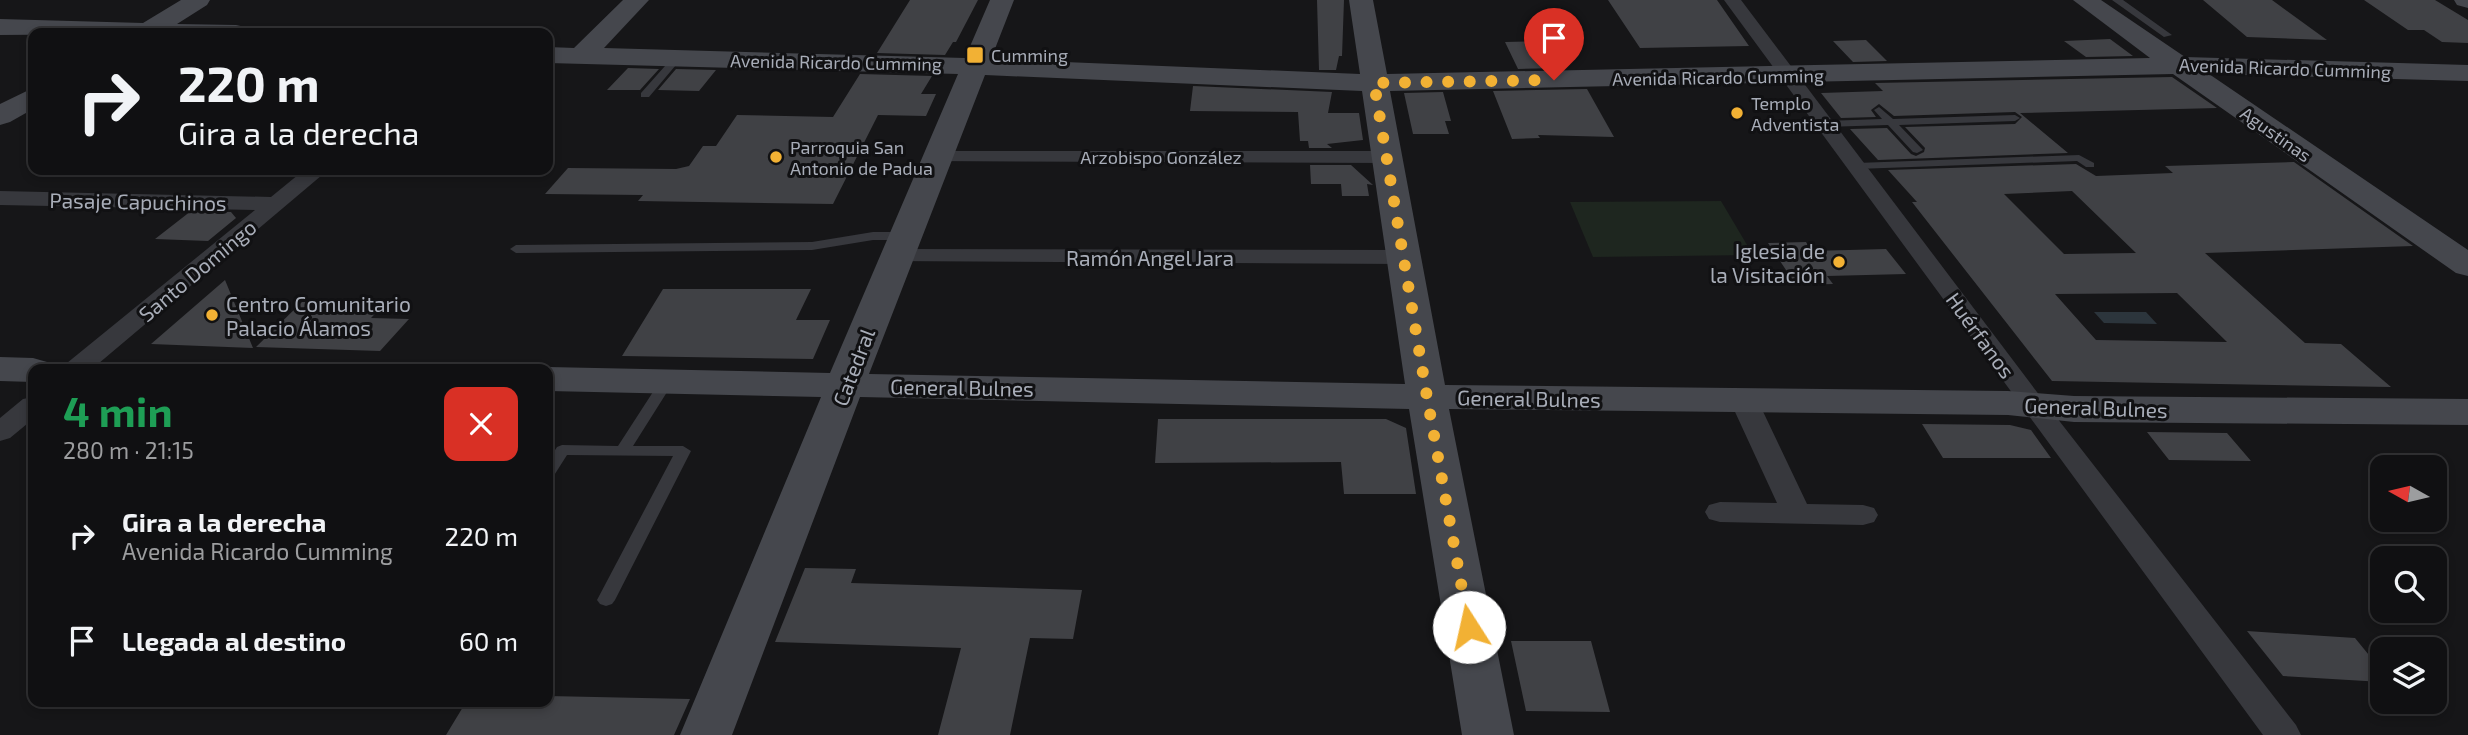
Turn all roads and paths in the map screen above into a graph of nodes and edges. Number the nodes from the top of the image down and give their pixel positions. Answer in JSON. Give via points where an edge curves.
{"nodes":[{"id":1,"x":198,"y":0,"type":"edge"},
{"id":2,"x":637,"y":0,"type":"edge"},
{"id":3,"x":1002,"y":0,"type":"edge"},
{"id":4,"x":1362,"y":0,"type":"edge"},
{"id":5,"x":1732,"y":0,"type":"edge"},
{"id":6,"x":2085,"y":0,"type":"edge"},
{"id":7,"x":2117,"y":0,"type":"edge"},
{"id":8,"x":0,"y":27,"type":"edge"},
{"id":9,"x":29,"y":28,"type":"edge"},
{"id":10,"x":152,"y":28,"type":"edge"},
{"id":11,"x":0,"y":42,"type":"edge"},
{"id":12,"x":553,"y":42,"type":"edge"},
{"id":13,"x":28,"y":43,"type":"edge"},
{"id":14,"x":589,"y":49,"type":"junction"},
{"id":15,"x":2168,"y":51,"type":"junction"},
{"id":16,"x":553,"y":54,"type":"edge"},
{"id":17,"x":677,"y":59,"type":"junction"},
{"id":18,"x":976,"y":59,"type":"junction"},
{"id":19,"x":2468,"y":60,"type":"edge"},
{"id":20,"x":1783,"y":68,"type":"junction"},
{"id":21,"x":2468,"y":74,"type":"edge"},
{"id":22,"x":1373,"y":75,"type":"junction"},
{"id":23,"x":645,"y":95,"type":"dead end"},
{"id":24,"x":28,"y":100,"type":"edge"},
{"id":25,"x":1879,"y":110,"type":"dead end"},
{"id":26,"x":0,"y":116,"type":"edge"},
{"id":27,"x":2015,"y":118,"type":"dead end"},
{"id":28,"x":1891,"y":122,"type":"junction"},
{"id":29,"x":1825,"y":124,"type":"junction"},
{"id":30,"x":1917,"y":150,"type":"dead end"},
{"id":31,"x":936,"y":157,"type":"junction"},
{"id":32,"x":1387,"y":157,"type":"junction"},
{"id":33,"x":2090,"y":165,"type":"dead end"},
{"id":34,"x":1857,"y":166,"type":"junction"},
{"id":35,"x":311,"y":175,"type":"edge"},
{"id":36,"x":0,"y":198,"type":"edge"},
{"id":37,"x":276,"y":204,"type":"junction"},
{"id":38,"x":900,"y":246,"type":"junction"},
{"id":39,"x":516,"y":249,"type":"dead end"},
{"id":40,"x":1403,"y":257,"type":"junction"},
{"id":41,"x":2468,"y":266,"type":"edge"},
{"id":42,"x":82,"y":364,"type":"edge"},
{"id":43,"x":0,"y":369,"type":"edge"},
{"id":44,"x":28,"y":370,"type":"edge"},
{"id":45,"x":553,"y":379,"type":"edge"},
{"id":46,"x":667,"y":381,"type":"junction"},
{"id":47,"x":846,"y":384,"type":"junction"},
{"id":48,"x":1427,"y":397,"type":"junction"},
{"id":49,"x":1744,"y":401,"type":"junction"},
{"id":50,"x":2033,"y":406,"type":"junction"},
{"id":51,"x":28,"y":409,"type":"edge"},
{"id":52,"x":2468,"y":412,"type":"edge"},
{"id":53,"x":0,"y":432,"type":"edge"},
{"id":54,"x":622,"y":451,"type":"junction"},
{"id":55,"x":553,"y":465,"type":"edge"},
{"id":56,"x":1720,"y":512,"type":"dead end"},
{"id":57,"x":1797,"y":514,"type":"junction"},
{"id":58,"x":1863,"y":515,"type":"dead end"},
{"id":59,"x":606,"y":600,"type":"dead end"},
{"id":60,"x":706,"y":735,"type":"edge"},
{"id":61,"x":1489,"y":735,"type":"edge"},
{"id":62,"x":2283,"y":735,"type":"edge"}],
"edges":[{"from":1,"to":10,"type":"main road"},
{"from":2,"to":14,"type":"main road"},
{"from":3,"to":18,"type":"main road","name":"Catedral"},
{"from":4,"to":22,"type":"main road"},
{"from":5,"to":20,"type":"street","name":"Huérfanos"},
{"from":6,"to":15,"type":"main road","name":"Agustinas"},
{"from":7,"to":15,"type":"lane"},
{"from":8,"to":9,"type":"main road"},
{"from":11,"to":13,"type":"main road"},
{"from":12,"to":14,"type":"main road","name":"Avenida Ricardo Cumming"},
{"from":14,"to":16,"type":"main road","name":"Avenida Ricardo Cumming"},
{"from":14,"to":17,"type":"main road","name":"Avenida Ricardo Cumming"},
{"from":14,"to":18,"type":"main road","name":"Avenida Ricardo Cumming"},
{"from":15,"to":19,"type":"main road","name":"Avenida Ricardo Cumming"},
{"from":15,"to":20,"type":"main road","name":"Avenida Ricardo Cumming"},
{"from":15,"to":21,"type":"main road","name":"Avenida Ricardo Cumming"},
{"from":15,"to":41,"type":"main road","name":"Agustinas"},
{"from":17,"to":18,"type":"main road","name":"Avenida Ricardo Cumming"},
{"from":17,"to":23,"type":"lane"},
{"from":18,"to":22,"type":"main road","name":"Avenida Ricardo Cumming"},
{"from":18,"to":31,"type":"main road","name":"Catedral"},
{"from":20,"to":22,"type":"main road","name":"Avenida Ricardo Cumming"},
{"from":20,"to":29,"type":"street","name":"Huérfanos"},
{"from":22,"to":32,"type":"main road"},
{"from":24,"to":26,"type":"main road"},
{"from":25,"to":28,"type":"lane"},
{"from":27,"to":28,"type":"lane"},
{"from":28,"to":29,"type":"lane"},
{"from":28,"to":30,"type":"lane"},
{"from":29,"to":34,"type":"street","name":"Huérfanos"},
{"from":31,"to":32,"type":"street","name":"Arzobispo González"},
{"from":31,"to":38,"type":"main road","name":"Catedral"},
{"from":32,"to":40,"type":"main road"},
{"from":33,"to":34,"type":"lane","via":[[2079,158]]},
{"from":34,"to":50,"type":"street","name":"Huérfanos"},
{"from":35,"to":37,"type":"street","name":"Santo Domingo"},
{"from":36,"to":37,"type":"street","name":"Pasaje Capuchinos"},
{"from":37,"to":42,"type":"street","name":"Santo Domingo"},
{"from":38,"to":39,"type":"lane","via":[[873,236],[812,246]]},
{"from":38,"to":40,"type":"street","name":"Ramón Angel Jara"},
{"from":38,"to":47,"type":"main road","name":"Catedral"},
{"from":40,"to":48,"type":"main road"},
{"from":43,"to":44,"type":"main road"},
{"from":45,"to":46,"type":"main road","name":"General Bulnes"},
{"from":46,"to":47,"type":"main road","name":"General Bulnes"},
{"from":46,"to":54,"type":"lane"},
{"from":47,"to":48,"type":"main road","name":"General Bulnes"},
{"from":47,"to":60,"type":"main road","name":"Catedral"},
{"from":48,"to":49,"type":"main road","name":"General Bulnes"},
{"from":48,"to":61,"type":"main road"},
{"from":49,"to":50,"type":"main road","name":"General Bulnes"},
{"from":49,"to":57,"type":"street"},
{"from":50,"to":52,"type":"main road","name":"General Bulnes"},
{"from":50,"to":62,"type":"street","name":"Huérfanos"},
{"from":51,"to":53,"type":"street"},
{"from":54,"to":55,"type":"lane","via":[[562,450]]},
{"from":54,"to":59,"type":"lane","via":[[683,451]]},
{"from":56,"to":57,"type":"street"},
{"from":57,"to":58,"type":"street"}]}
